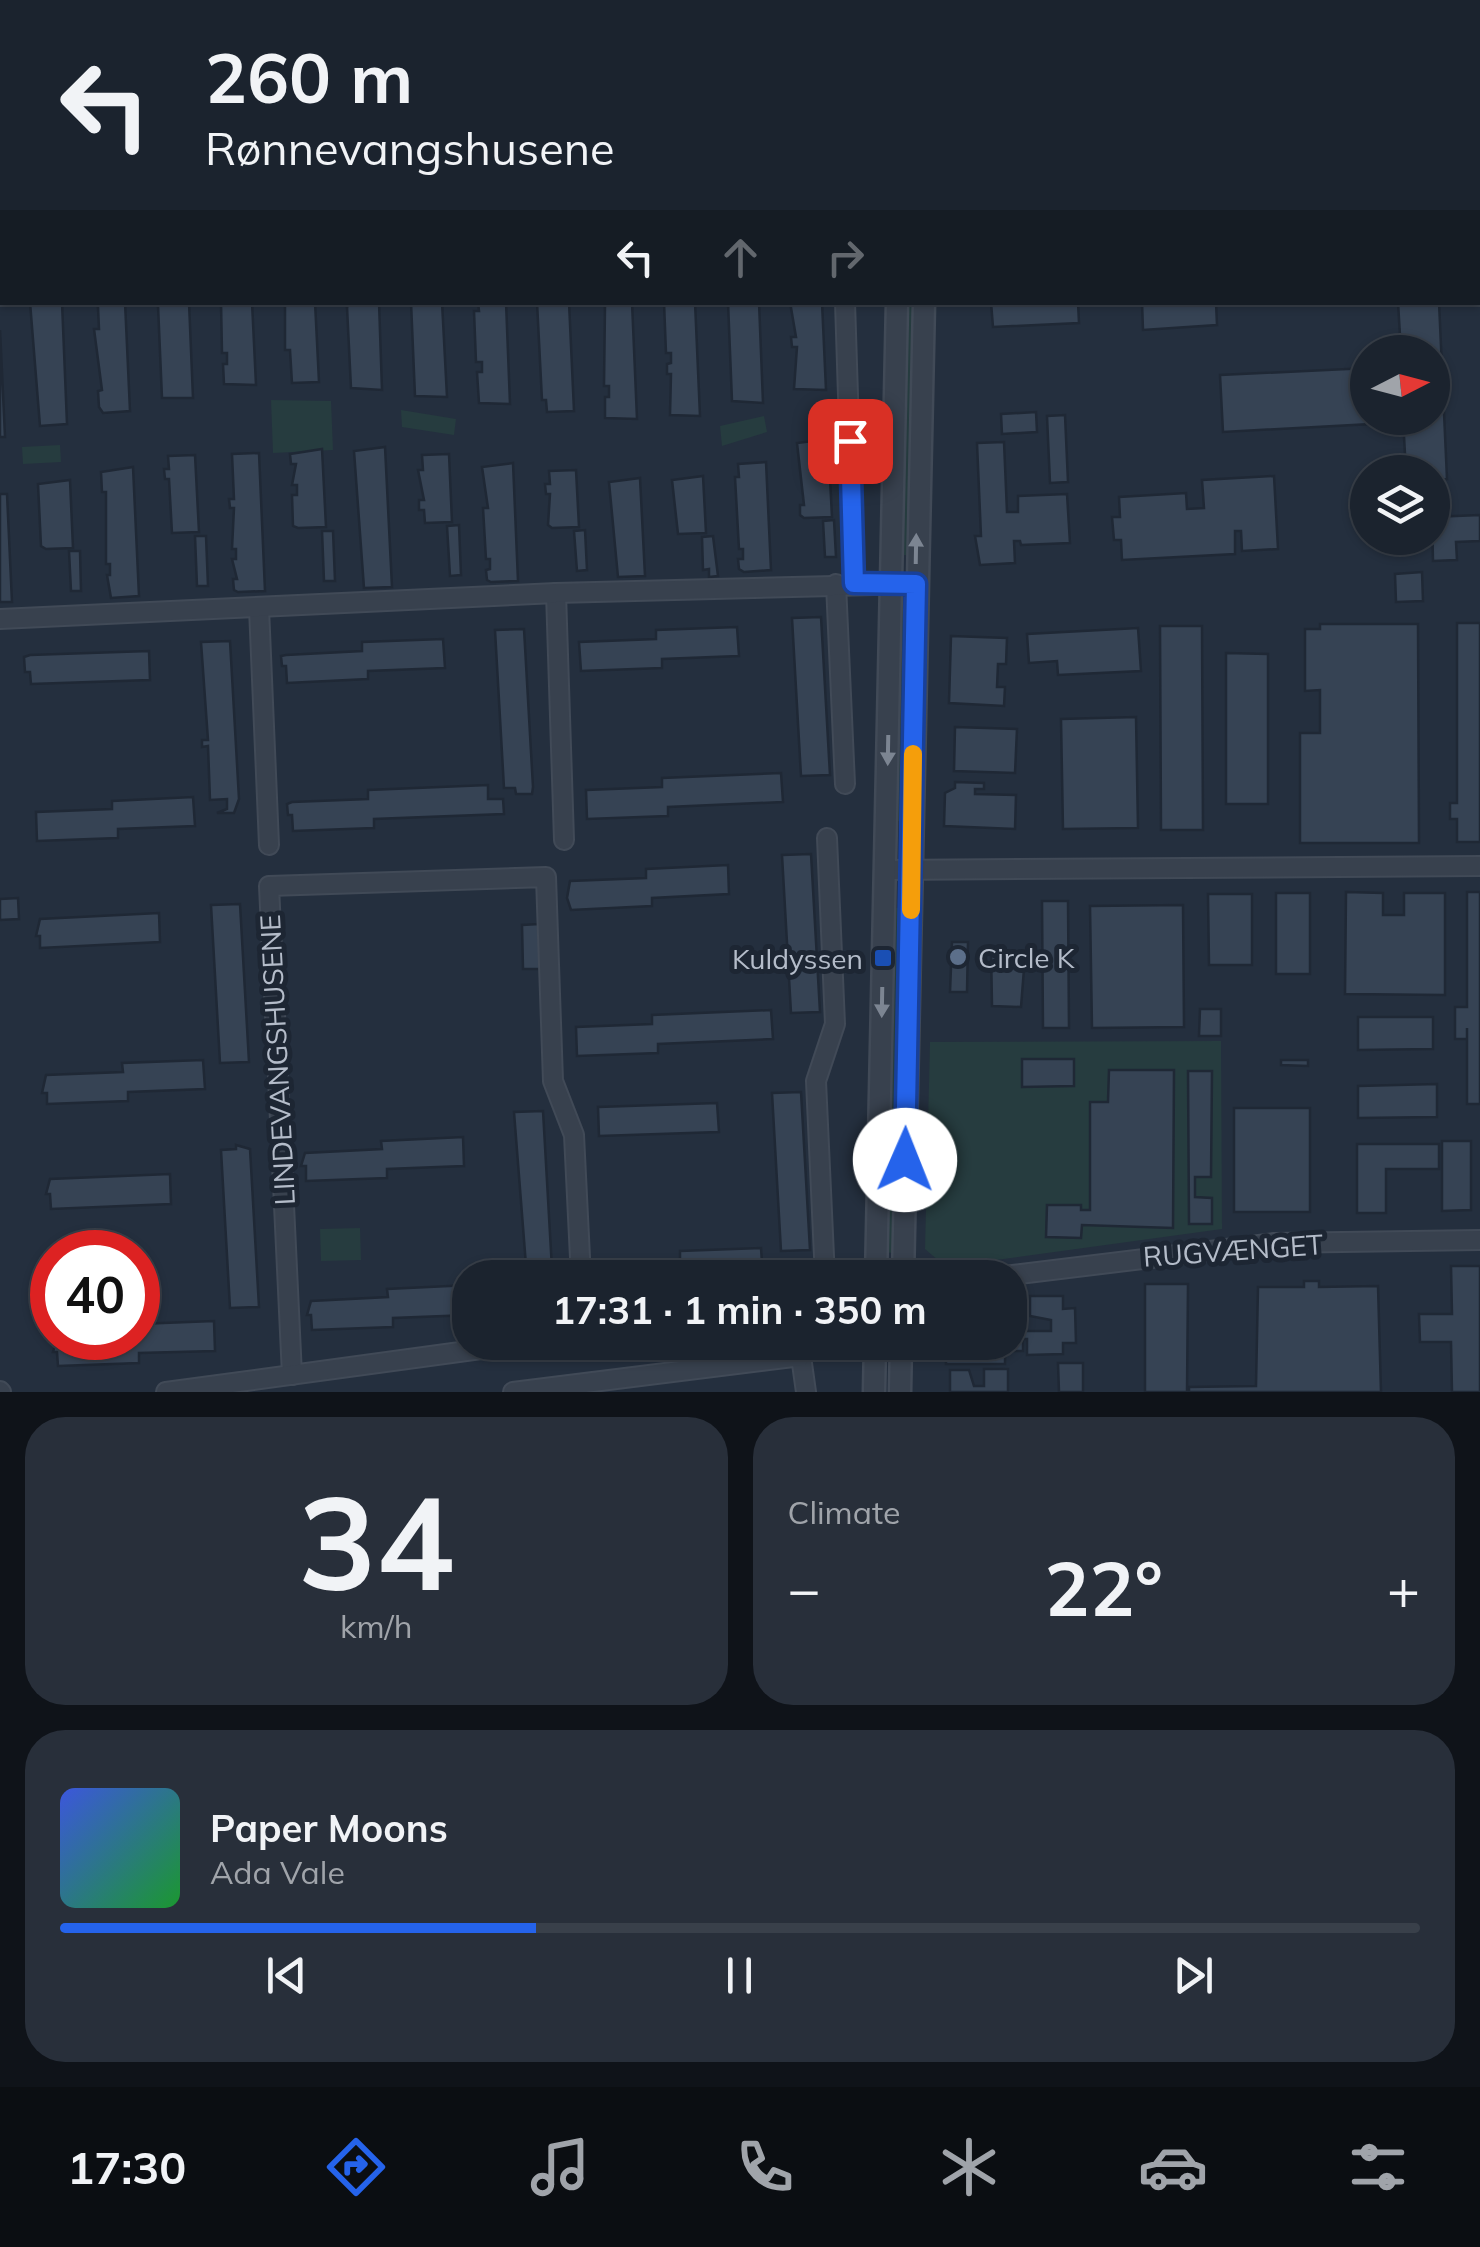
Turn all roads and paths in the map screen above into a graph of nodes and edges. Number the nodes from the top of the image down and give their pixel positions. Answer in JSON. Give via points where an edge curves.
{"nodes":[{"id":1,"x":846,"y":305,"type":"edge"},
{"id":2,"x":897,"y":305,"type":"edge"},
{"id":3,"x":924,"y":305,"type":"edge"},
{"id":4,"x":845,"y":584,"type":"junction"},
{"id":5,"x":891,"y":584,"type":"junction"},
{"id":6,"x":916,"y":584,"type":"junction"},
{"id":7,"x":556,"y":593,"type":"junction"},
{"id":8,"x":260,"y":608,"type":"junction"},
{"id":9,"x":0,"y":619,"type":"edge"},
{"id":10,"x":845,"y":784,"type":"dead end"},
{"id":11,"x":828,"y":838,"type":"dead end"},
{"id":12,"x":564,"y":840,"type":"dead end"},
{"id":13,"x":269,"y":845,"type":"dead end"},
{"id":14,"x":1480,"y":866,"type":"edge"},
{"id":15,"x":912,"y":869,"type":"junction"},
{"id":16,"x":885,"y":870,"type":"junction"},
{"id":17,"x":1480,"y":1240,"type":"edge"},
{"id":18,"x":580,"y":1260,"type":"edge"},
{"id":19,"x":824,"y":1260,"type":"edge"},
{"id":20,"x":876,"y":1260,"type":"edge"},
{"id":21,"x":903,"y":1260,"type":"edge"},
{"id":22,"x":1027,"y":1273,"type":"edge"},
{"id":23,"x":452,"y":1353,"type":"edge"},
{"id":24,"x":726,"y":1360,"type":"edge"},
{"id":25,"x":802,"y":1360,"type":"edge"},
{"id":26,"x":875,"y":1360,"type":"edge"},
{"id":27,"x":901,"y":1360,"type":"edge"},
{"id":28,"x":292,"y":1375,"type":"junction"},
{"id":29,"x":166,"y":1392,"type":"edge"},
{"id":30,"x":512,"y":1392,"type":"edge"},
{"id":31,"x":806,"y":1392,"type":"edge"},
{"id":32,"x":874,"y":1392,"type":"edge"},
{"id":33,"x":900,"y":1392,"type":"edge"}],
"edges":[{"from":1,"to":4,"type":"street"},
{"from":2,"to":5,"type":"street"},
{"from":6,"to":3,"type":"street","one_way":true},
{"from":4,"to":5,"type":"street"},
{"from":4,"to":7,"type":"street"},
{"from":4,"to":10,"type":"street"},
{"from":5,"to":6,"type":"street"},
{"from":5,"to":16,"type":"street","one_way":true},
{"from":6,"to":15,"type":"street"},
{"from":7,"to":8,"type":"street"},
{"from":7,"to":12,"type":"street"},
{"from":8,"to":9,"type":"street"},
{"from":8,"to":13,"type":"street"},
{"from":11,"to":19,"type":"street","via":[[835,1024],[816,1080]]},
{"from":14,"to":15,"type":"street"},
{"from":15,"to":16,"type":"street"},
{"from":15,"to":21,"type":"street"},
{"from":16,"to":20,"type":"street","one_way":true},
{"from":17,"to":22,"type":"street","name":"RUGVÆNGET","via":[[1274,1243]]},
{"from":18,"to":28,"type":"street","name":"LINDEVANGSHUSENE","via":[[574,1135],[554,1081],[546,877],[269,886]]},
{"from":23,"to":28,"type":"street"},
{"from":24,"to":30,"type":"street"},
{"from":25,"to":31,"type":"street"},
{"from":26,"to":32,"type":"street"},
{"from":27,"to":33,"type":"street"},
{"from":28,"to":29,"type":"street"}]}
